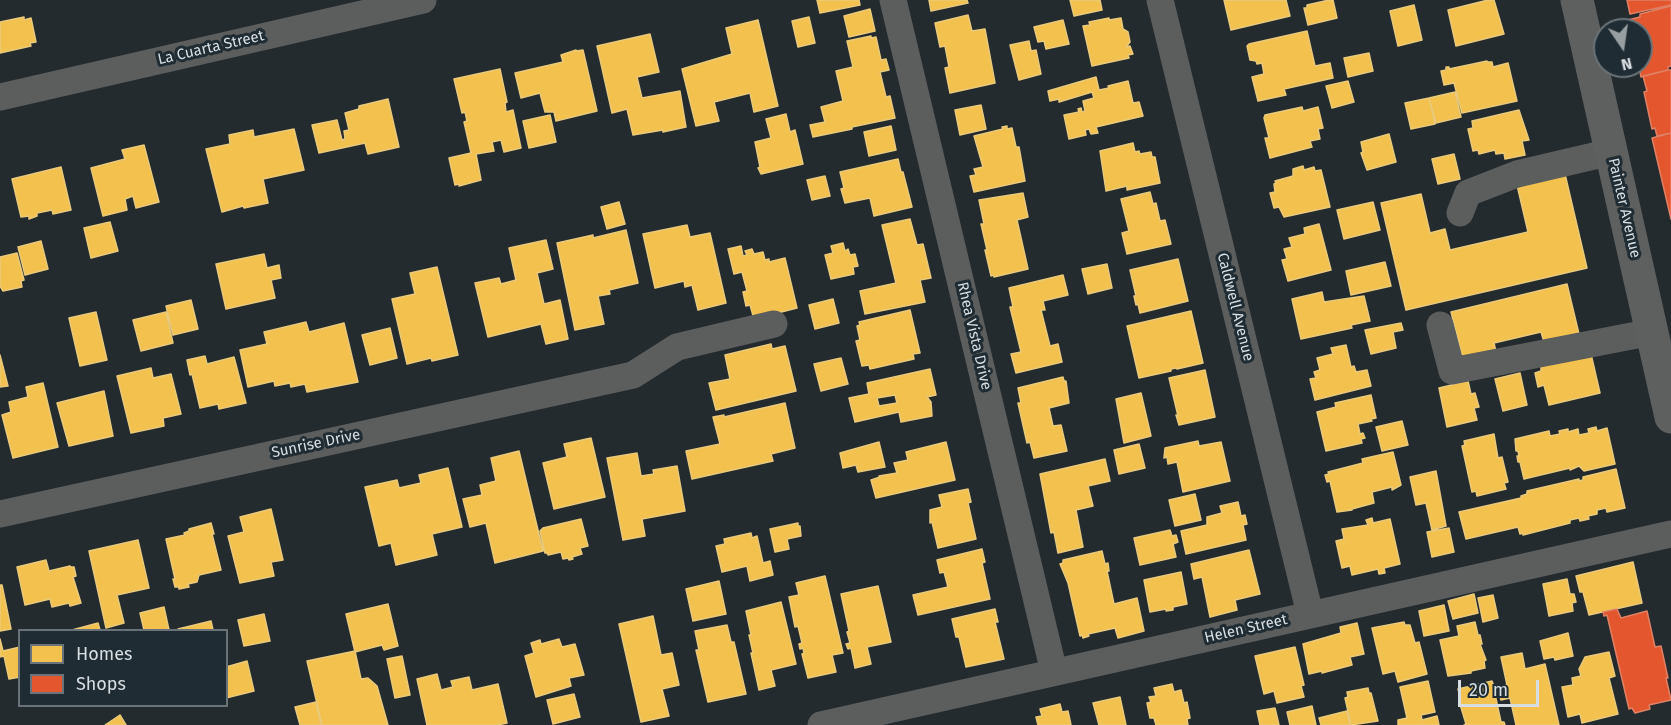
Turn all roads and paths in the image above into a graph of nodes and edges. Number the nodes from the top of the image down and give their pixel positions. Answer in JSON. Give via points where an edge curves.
{"nodes":[{"id":1,"x":423,"y":0,"type":"edge"},
{"id":2,"x":893,"y":0,"type":"edge"},
{"id":3,"x":1160,"y":0,"type":"edge"},
{"id":4,"x":1577,"y":0,"type":"edge"},
{"id":5,"x":0,"y":97,"type":"edge"},
{"id":6,"x":1611,"y":152,"type":"junction"},
{"id":7,"x":1460,"y":213,"type":"dead end"},
{"id":8,"x":774,"y":324,"type":"dead end"},
{"id":9,"x":1440,"y":326,"type":"dead end"},
{"id":10,"x":1652,"y":332,"type":"junction"},
{"id":11,"x":1671,"y":417,"type":"edge"},
{"id":12,"x":0,"y":514,"type":"edge"},
{"id":13,"x":1671,"y":534,"type":"edge"},
{"id":14,"x":1310,"y":614,"type":"junction"},
{"id":15,"x":1054,"y":672,"type":"junction"},
{"id":16,"x":821,"y":725,"type":"edge"}],
"edges":[{"from":1,"to":5,"type":"street","name":"La Cuarta Street"},
{"from":2,"to":15,"type":"street","name":"Rhea Vista Drive"},
{"from":3,"to":14,"type":"street","name":"Caldwell Avenue"},
{"from":4,"to":6,"type":"main road","name":"Painter Avenue"},
{"from":6,"to":7,"type":"street","via":[[1517,174],[1468,193]]},
{"from":6,"to":10,"type":"main road","name":"Painter Avenue"},
{"from":8,"to":12,"type":"street","name":"Sunrise Drive","via":[[677,347],[633,375]]},
{"from":9,"to":10,"type":"street","via":[[1452,371]]},
{"from":10,"to":11,"type":"main road","name":"Painter Avenue"},
{"from":13,"to":14,"type":"street","name":"Helen Street"},
{"from":14,"to":15,"type":"street","name":"Helen Street"},
{"from":15,"to":16,"type":"street","name":"Helen Street"}]}
